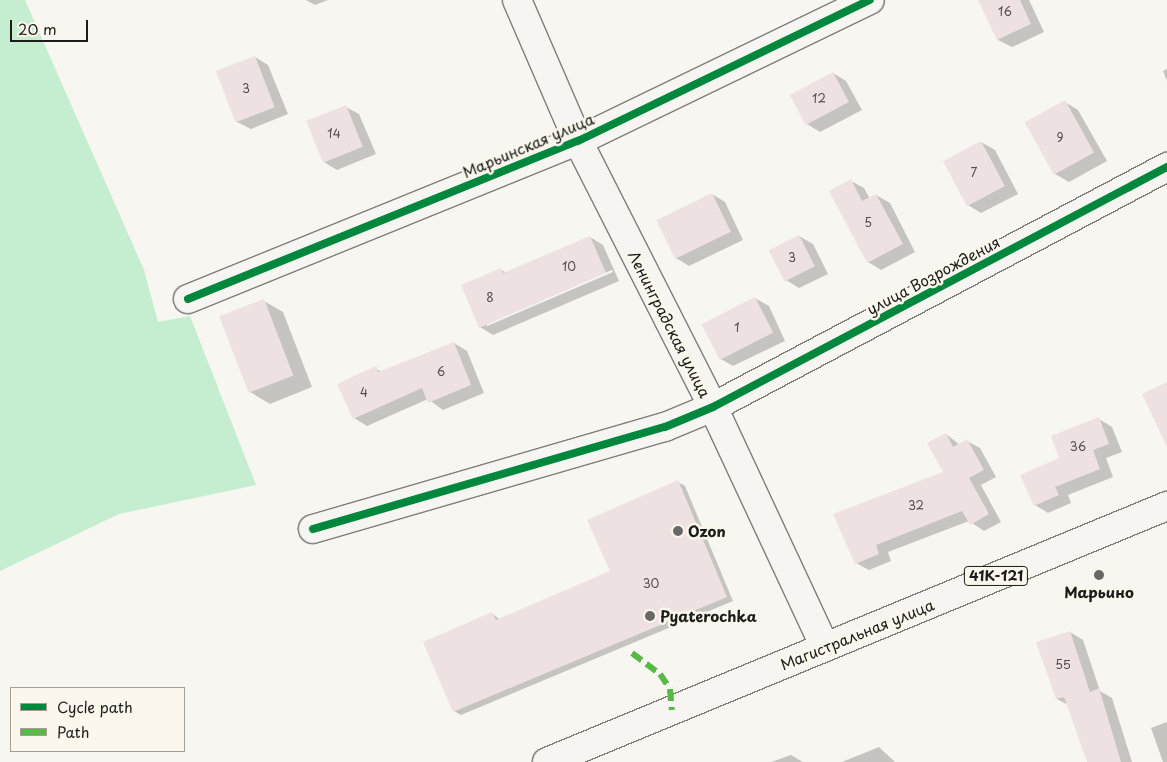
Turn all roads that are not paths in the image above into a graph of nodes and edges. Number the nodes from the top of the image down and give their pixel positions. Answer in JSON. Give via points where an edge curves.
{"nodes":[{"id":1,"x":517,"y":0,"type":"edge"},
{"id":2,"x":870,"y":0,"type":"edge"},
{"id":3,"x":578,"y":141,"type":"junction"},
{"id":4,"x":1167,"y":166,"type":"edge"},
{"id":5,"x":188,"y":299,"type":"dead end"},
{"id":6,"x":713,"y":407,"type":"junction"},
{"id":7,"x":1167,"y":506,"type":"edge"},
{"id":8,"x":313,"y":529,"type":"dead end"},
{"id":9,"x":826,"y":647,"type":"junction"},
{"id":10,"x":547,"y":762,"type":"edge"}],
"edges":[{"from":1,"to":3,"type":"street","name":"Ленинградская улица"},
{"from":2,"to":3,"type":"street","name":"Марьинская улица"},
{"from":3,"to":5,"type":"street","name":"Марьинская улица"},
{"from":3,"to":6,"type":"street","name":"Ленинградская улица"},
{"from":4,"to":6,"type":"street","name":"улица Возрождения"},
{"from":6,"to":8,"type":"street","name":"улица Возрождения","via":[[665,427]]},
{"from":6,"to":9,"type":"street","name":"Ленинградская улица"},
{"from":7,"to":9,"type":"street","name":"Магистральная улица","number":"41К-121"},
{"from":9,"to":10,"type":"street","name":"Магистральная улица","number":"41К-121"}]}
